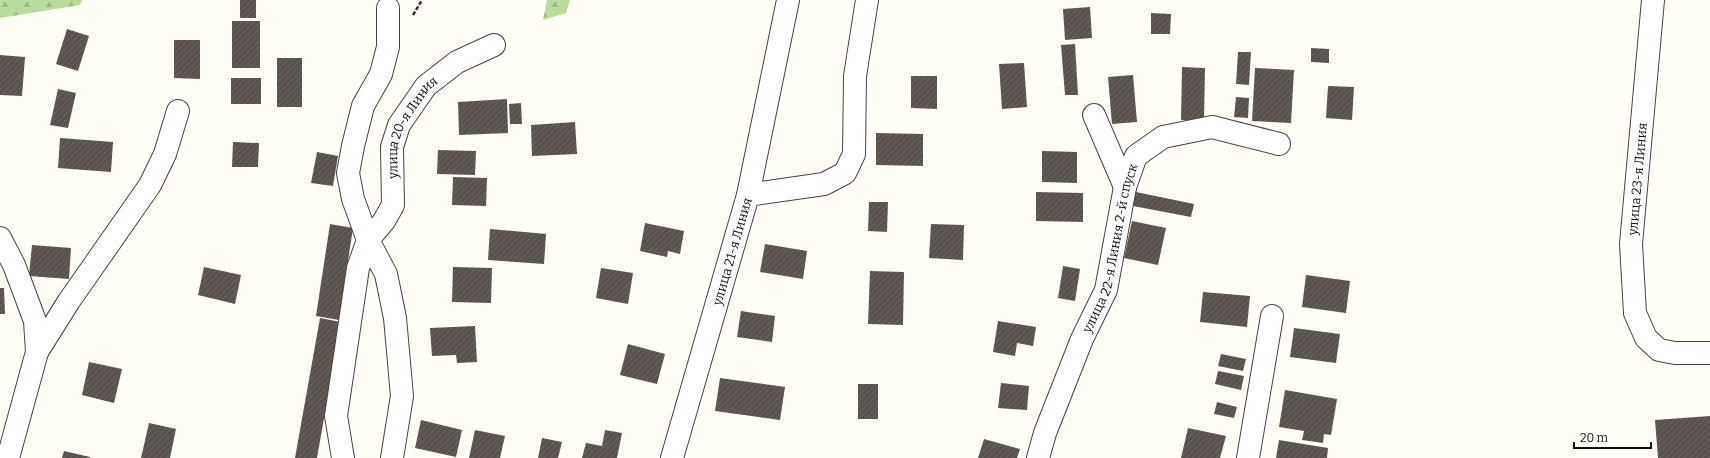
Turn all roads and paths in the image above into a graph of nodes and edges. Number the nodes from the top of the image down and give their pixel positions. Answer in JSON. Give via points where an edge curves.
{"nodes":[{"id":1,"x":788,"y":0,"type":"edge"},
{"id":2,"x":868,"y":0,"type":"edge"},
{"id":3,"x":1653,"y":0,"type":"edge"},
{"id":4,"x":388,"y":8,"type":"dead end"},
{"id":5,"x":494,"y":45,"type":"dead end"},
{"id":6,"x":178,"y":111,"type":"dead end"},
{"id":7,"x":1094,"y":115,"type":"dead end"},
{"id":8,"x":1278,"y":144,"type":"dead end"},
{"id":9,"x":1125,"y":187,"type":"junction"},
{"id":10,"x":748,"y":195,"type":"junction"},
{"id":11,"x":0,"y":238,"type":"edge"},
{"id":12,"x":368,"y":240,"type":"junction"},
{"id":13,"x":1272,"y":316,"type":"dead end"},
{"id":14,"x":37,"y":352,"type":"junction"},
{"id":15,"x":1710,"y":353,"type":"edge"},
{"id":16,"x":8,"y":458,"type":"edge"},
{"id":17,"x":343,"y":458,"type":"edge"},
{"id":18,"x":392,"y":458,"type":"edge"},
{"id":19,"x":672,"y":458,"type":"edge"},
{"id":20,"x":1038,"y":458,"type":"edge"},
{"id":21,"x":1248,"y":458,"type":"edge"}],
"edges":[{"from":1,"to":10,"type":"street"},
{"from":2,"to":10,"type":"street","name":"улица 21-я Линия","via":[[855,76],[854,154],[845,173],[824,184]]},
{"from":3,"to":15,"type":"street","name":"улица 23-я Линия","via":[[1631,244],[1635,313],[1646,338],[1659,350],[1675,353]]},
{"from":4,"to":12,"type":"street","via":[[388,47],[381,74],[363,106],[348,173],[353,199]]},
{"from":5,"to":12,"type":"street","name":"улица 20-я Линия","via":[[457,62],[426,86],[399,125],[392,147],[393,205]]},
{"from":6,"to":14,"type":"street","via":[[165,154],[150,185],[69,301]]},
{"from":7,"to":9,"type":"street"},
{"from":8,"to":9,"type":"street","name":"улица 22-я Линия 2-й спуск","via":[[1212,127],[1163,137],[1136,156]]},
{"from":9,"to":20,"type":"street","name":"улица 22-я Линия 2-й спуск","via":[[1106,290],[1082,340],[1045,432]]},
{"from":10,"to":19,"type":"street","name":"улица 21-я Линия"},
{"from":11,"to":14,"type":"street","via":[[14,265],[35,322]]},
{"from":12,"to":17,"type":"street","name":"улица 20-я Линия","via":[[358,268],[336,416]]},
{"from":12,"to":18,"type":"street","via":[[386,274],[395,318],[402,396]]},
{"from":13,"to":21,"type":"street"},
{"from":14,"to":16,"type":"street"}]}
